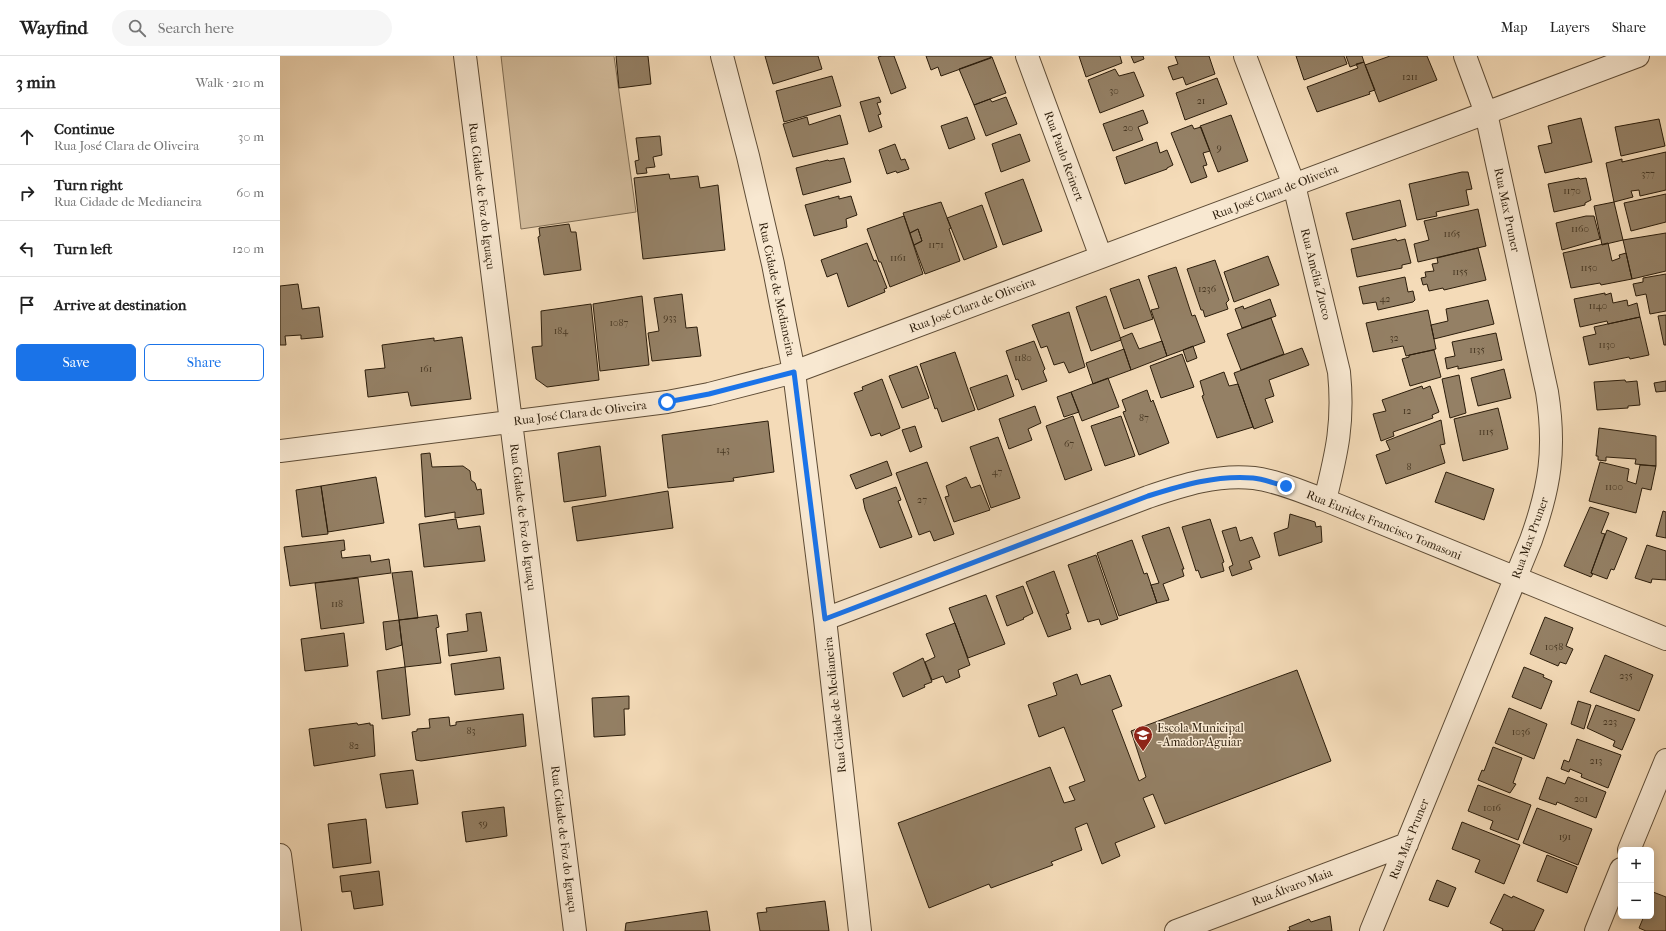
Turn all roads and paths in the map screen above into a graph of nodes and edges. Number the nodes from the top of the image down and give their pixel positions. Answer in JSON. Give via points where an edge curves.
{"nodes":[{"id":1,"x":464,"y":56,"type":"edge"},
{"id":2,"x":722,"y":56,"type":"edge"},
{"id":3,"x":1027,"y":56,"type":"edge"},
{"id":4,"x":1245,"y":56,"type":"edge"},
{"id":5,"x":1465,"y":56,"type":"edge"},
{"id":6,"x":1638,"y":56,"type":"edge"},
{"id":7,"x":1486,"y":113,"type":"junction"},
{"id":8,"x":1294,"y":185,"type":"junction"},
{"id":9,"x":1101,"y":257,"type":"junction"},
{"id":10,"x":794,"y":372,"type":"junction"},
{"id":11,"x":511,"y":422,"type":"junction"},
{"id":12,"x":280,"y":451,"type":"edge"},
{"id":13,"x":1325,"y":500,"type":"junction"},
{"id":14,"x":1515,"y":578,"type":"junction"},
{"id":15,"x":825,"y":619,"type":"junction"},
{"id":16,"x":1666,"y":639,"type":"edge"},
{"id":17,"x":1666,"y":760,"type":"edge"},
{"id":18,"x":1407,"y":844,"type":"junction"},
{"id":19,"x":1630,"y":847,"type":"edge"},
{"id":20,"x":280,"y":855,"type":"edge"},
{"id":21,"x":1618,"y":877,"type":"edge"},
{"id":22,"x":290,"y":931,"type":"edge"},
{"id":23,"x":575,"y":931,"type":"edge"},
{"id":24,"x":860,"y":931,"type":"edge"},
{"id":25,"x":1176,"y":931,"type":"edge"},
{"id":26,"x":1371,"y":931,"type":"edge"},
{"id":27,"x":1596,"y":931,"type":"edge"}],
"edges":[{"from":1,"to":11,"type":"street","name":"Rua Cidade de Foz do Iguaçu"},
{"from":2,"to":10,"type":"street","name":"Rua Cidade de Medianeira","via":[[773,264]]},
{"from":3,"to":9,"type":"street","name":"Rua Paulo Reinert"},
{"from":4,"to":8,"type":"street","name":"Rua Amélia Zucco"},
{"from":5,"to":7,"type":"street","name":"Rua Max Pruner"},
{"from":6,"to":7,"type":"street","name":"Rua José Clara de Oliveira"},
{"from":7,"to":8,"type":"street","name":"Rua José Clara de Oliveira"},
{"from":7,"to":14,"type":"street","name":"Rua Max Pruner","via":[[1551,418],[1552,449],[1548,482],[1541,513]]},
{"from":8,"to":9,"type":"street","name":"Rua José Clara de Oliveira"},
{"from":8,"to":13,"type":"street","name":"Rua Amélia Zucco","via":[[1337,364],[1342,402],[1337,452]]},
{"from":9,"to":10,"type":"street","name":"Rua José Clara de Oliveira"},
{"from":10,"to":11,"type":"street","name":"Rua José Clara de Oliveira","via":[[737,388],[667,402]]},
{"from":10,"to":15,"type":"street","name":"Rua Cidade de Medianeira"},
{"from":11,"to":12,"type":"street","name":"Rua José Clara de Oliveira"},
{"from":11,"to":23,"type":"street","name":"Rua Cidade de Foz do Iguaçu"},
{"from":13,"to":14,"type":"street","name":"Rua Eurides Francisco Tomasoni"},
{"from":13,"to":15,"type":"street","name":"Rua Eurides Francisco Tomasoni","via":[[1254,478],[1199,481],[1148,496]]},
{"from":14,"to":16,"type":"street","name":"Rua Eurides Francisco Tomasoni"},
{"from":14,"to":18,"type":"street","name":"Rua Max Pruner"},
{"from":15,"to":24,"type":"street","name":"Rua Cidade de Medianeira"},
{"from":17,"to":19,"type":"street"},
{"from":18,"to":25,"type":"street","name":"Rua Álvaro Maia"},
{"from":18,"to":26,"type":"street","name":"Rua Max Pruner"},
{"from":20,"to":22,"type":"street"},
{"from":21,"to":27,"type":"street"}]}
